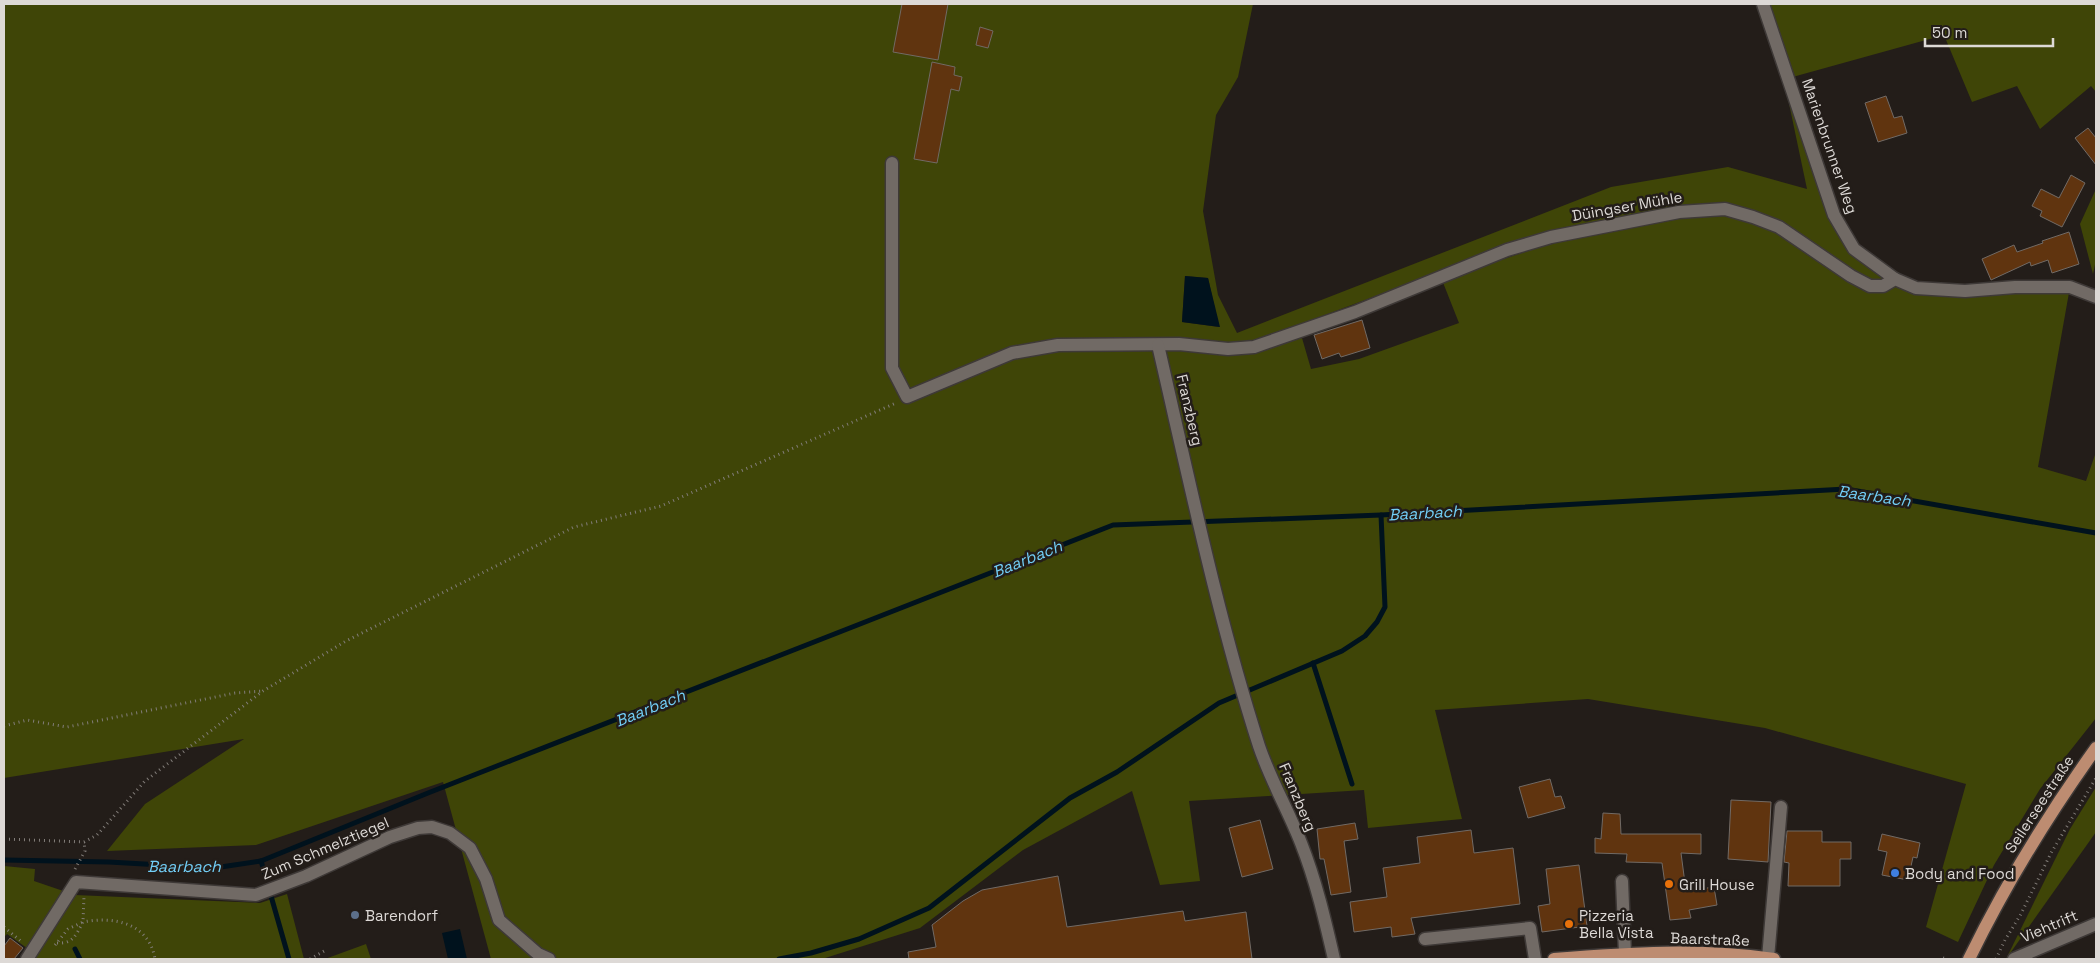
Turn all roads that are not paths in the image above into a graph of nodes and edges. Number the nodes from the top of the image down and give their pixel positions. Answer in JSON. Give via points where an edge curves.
{"nodes":[{"id":1,"x":1763,"y":4,"type":"edge"},
{"id":2,"x":892,"y":163,"type":"dead end"},
{"id":3,"x":1895,"y":279,"type":"junction"},
{"id":4,"x":2096,"y":298,"type":"edge"},
{"id":5,"x":1158,"y":345,"type":"junction"},
{"id":6,"x":2096,"y":748,"type":"edge"},
{"id":7,"x":1781,"y":807,"type":"dead end"},
{"id":8,"x":1622,"y":881,"type":"dead end"},
{"id":9,"x":2096,"y":924,"type":"edge"},
{"id":10,"x":1425,"y":939,"type":"dead end"},
{"id":11,"x":1625,"y":954,"type":"junction"},
{"id":12,"x":30,"y":955,"type":"edge"},
{"id":13,"x":549,"y":959,"type":"edge"},
{"id":14,"x":1334,"y":959,"type":"edge"},
{"id":15,"x":1535,"y":959,"type":"edge"},
{"id":16,"x":1554,"y":959,"type":"edge"},
{"id":17,"x":1771,"y":959,"type":"edge"},
{"id":18,"x":1969,"y":959,"type":"edge"},
{"id":19,"x":2014,"y":959,"type":"edge"}],
"edges":[{"from":1,"to":3,"type":"street","name":"Marienbrunner Weg","via":[[1834,215],[1854,249]]},
{"from":2,"to":5,"type":"street","via":[[892,368],[907,397],[1012,352],[1058,345]]},
{"from":3,"to":4,"type":"street","via":[[1916,288],[1965,291],[2070,287]]},
{"from":3,"to":5,"type":"street","name":"Düingser Mühle","via":[[1883,286],[1870,286],[1779,227],[1754,217],[1726,210],[1679,212],[1551,237],[1507,250],[1355,312],[1254,347],[1228,349]]},
{"from":5,"to":14,"type":"street","name":"Franzberg","via":[[1244,698],[1259,748],[1318,889]]},
{"from":6,"to":18,"type":"main road","name":"Seilerseestraße","via":[[2025,854]]},
{"from":7,"to":17,"type":"street"},
{"from":8,"to":11,"type":"street"},
{"from":9,"to":19,"type":"street","name":"Viehtrift"},
{"from":10,"to":15,"type":"street","via":[[1530,928]]},
{"from":11,"to":16,"type":"main road","name":"Baarstraße"},
{"from":11,"to":17,"type":"main road","name":"Baarstraße","via":[[1687,953]]},
{"from":12,"to":13,"type":"street","name":"Zum Schmelztiegel","via":[[75,876],[256,895],[390,837],[432,827],[450,833],[470,848],[486,879],[499,920],[538,954]]}]}
